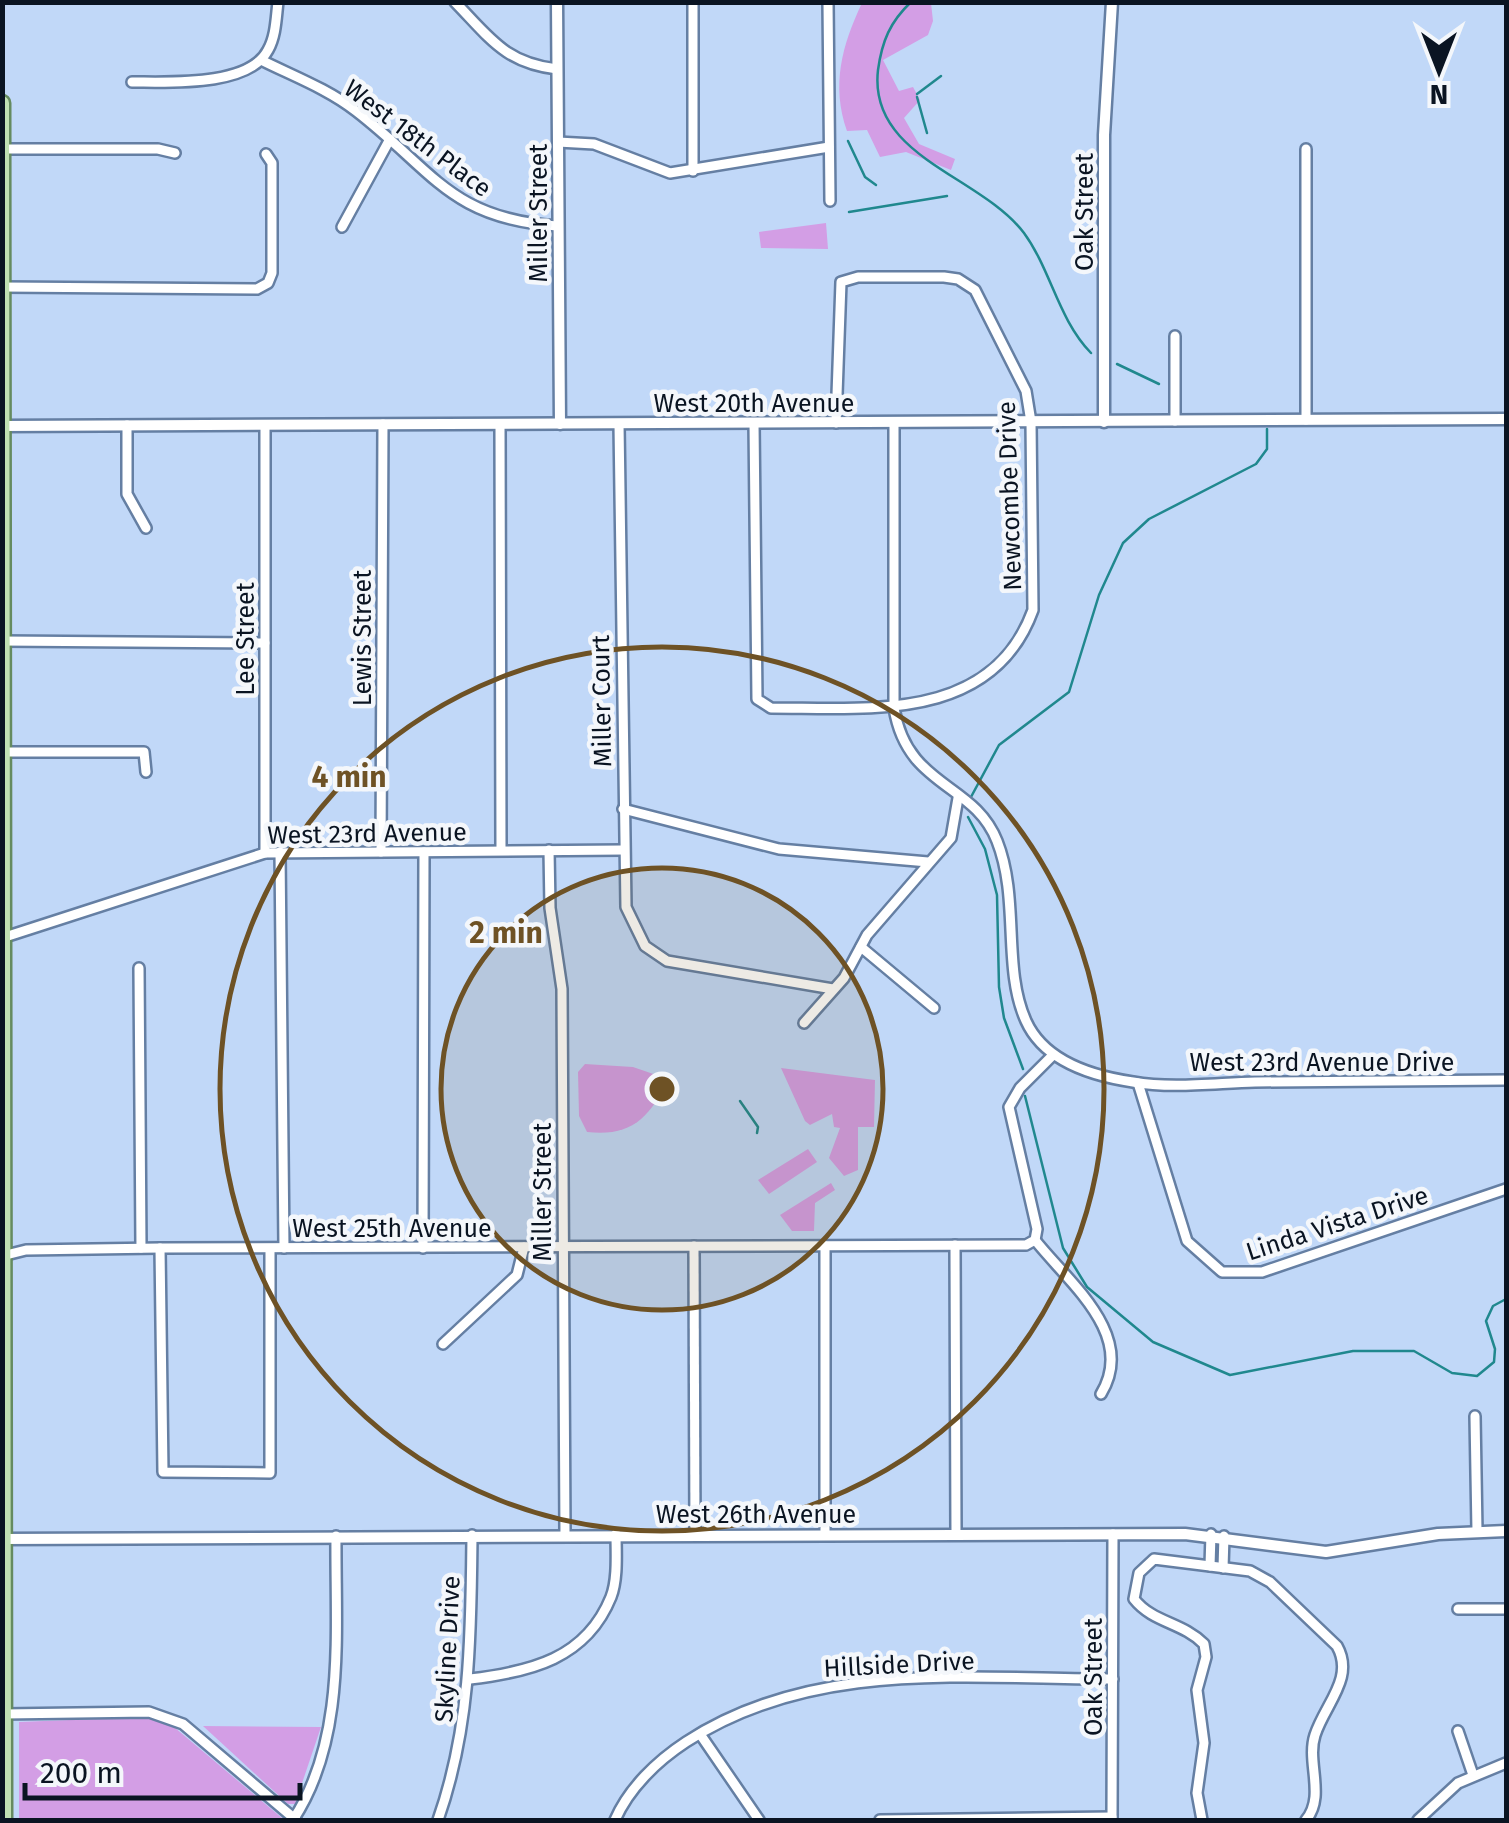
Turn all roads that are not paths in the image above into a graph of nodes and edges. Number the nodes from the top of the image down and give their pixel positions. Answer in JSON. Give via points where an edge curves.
{"nodes":[{"id":1,"x":278,"y":2,"type":"edge"},
{"id":2,"x":456,"y":2,"type":"edge"},
{"id":3,"x":557,"y":2,"type":"edge"},
{"id":4,"x":693,"y":2,"type":"edge"},
{"id":5,"x":828,"y":2,"type":"edge"},
{"id":6,"x":1112,"y":2,"type":"edge"},
{"id":7,"x":261,"y":60,"type":"junction"},
{"id":8,"x":557,"y":69,"type":"junction"},
{"id":9,"x":132,"y":82,"type":"dead end"},
{"id":10,"x":2,"y":103,"type":"edge"},
{"id":11,"x":390,"y":139,"type":"junction"},
{"id":12,"x":558,"y":142,"type":"junction"},
{"id":13,"x":829,"y":146,"type":"junction"},
{"id":14,"x":2,"y":149,"type":"edge"},
{"id":15,"x":1306,"y":149,"type":"dead end"},
{"id":16,"x":176,"y":154,"type":"dead end"},
{"id":17,"x":266,"y":154,"type":"dead end"},
{"id":18,"x":694,"y":171,"type":"junction"},
{"id":19,"x":830,"y":201,"type":"dead end"},
{"id":20,"x":558,"y":226,"type":"junction"},
{"id":21,"x":342,"y":227,"type":"dead end"},
{"id":22,"x":3,"y":287,"type":"edge"},
{"id":23,"x":1175,"y":336,"type":"dead end"},
{"id":24,"x":1306,"y":420,"type":"junction"},
{"id":25,"x":1506,"y":420,"type":"edge"},
{"id":26,"x":836,"y":422,"type":"junction"},
{"id":27,"x":894,"y":422,"type":"junction"},
{"id":28,"x":1031,"y":422,"type":"junction"},
{"id":29,"x":1104,"y":422,"type":"junction"},
{"id":30,"x":1175,"y":422,"type":"junction"},
{"id":31,"x":754,"y":423,"type":"junction"},
{"id":32,"x":383,"y":424,"type":"junction"},
{"id":33,"x":500,"y":424,"type":"junction"},
{"id":34,"x":560,"y":424,"type":"junction"},
{"id":35,"x":619,"y":424,"type":"junction"},
{"id":36,"x":127,"y":425,"type":"junction"},
{"id":37,"x":265,"y":425,"type":"junction"},
{"id":38,"x":3,"y":426,"type":"edge"},
{"id":39,"x":146,"y":528,"type":"dead end"},
{"id":40,"x":3,"y":641,"type":"edge"},
{"id":41,"x":264,"y":643,"type":"junction"},
{"id":42,"x":894,"y":708,"type":"junction"},
{"id":43,"x":4,"y":752,"type":"edge"},
{"id":44,"x":146,"y":772,"type":"dead end"},
{"id":45,"x":958,"y":798,"type":"junction"},
{"id":46,"x":623,"y":809,"type":"junction"},
{"id":47,"x":501,"y":850,"type":"junction"},
{"id":48,"x":549,"y":850,"type":"junction"},
{"id":49,"x":623,"y":850,"type":"junction"},
{"id":50,"x":265,"y":852,"type":"junction"},
{"id":51,"x":280,"y":852,"type":"junction"},
{"id":52,"x":381,"y":852,"type":"junction"},
{"id":53,"x":424,"y":852,"type":"junction"},
{"id":54,"x":928,"y":862,"type":"junction"},
{"id":55,"x":5,"y":938,"type":"edge"},
{"id":56,"x":861,"y":947,"type":"junction"},
{"id":57,"x":139,"y":968,"type":"dead end"},
{"id":58,"x":4,"y":986,"type":"edge"},
{"id":59,"x":832,"y":989,"type":"junction"},
{"id":60,"x":934,"y":1008,"type":"dead end"},
{"id":61,"x":804,"y":1023,"type":"dead end"},
{"id":62,"x":1052,"y":1056,"type":"junction"},
{"id":63,"x":1506,"y":1080,"type":"edge"},
{"id":64,"x":1138,"y":1084,"type":"junction"},
{"id":65,"x":1506,"y":1189,"type":"edge"},
{"id":66,"x":1035,"y":1240,"type":"junction"},
{"id":67,"x":955,"y":1245,"type":"junction"},
{"id":68,"x":694,"y":1246,"type":"junction"},
{"id":69,"x":825,"y":1246,"type":"junction"},
{"id":70,"x":524,"y":1247,"type":"junction"},
{"id":71,"x":562,"y":1247,"type":"junction"},
{"id":72,"x":141,"y":1248,"type":"junction"},
{"id":73,"x":160,"y":1248,"type":"junction"},
{"id":74,"x":284,"y":1248,"type":"junction"},
{"id":75,"x":423,"y":1248,"type":"junction"},
{"id":76,"x":270,"y":1249,"type":"junction"},
{"id":77,"x":4,"y":1255,"type":"edge"},
{"id":78,"x":443,"y":1344,"type":"dead end"},
{"id":79,"x":1101,"y":1394,"type":"dead end"},
{"id":80,"x":1474,"y":1416,"type":"dead end"},
{"id":81,"x":1506,"y":1530,"type":"edge"},
{"id":82,"x":1477,"y":1531,"type":"junction"},
{"id":83,"x":824,"y":1533,"type":"junction"},
{"id":84,"x":565,"y":1534,"type":"junction"},
{"id":85,"x":616,"y":1534,"type":"junction"},
{"id":86,"x":695,"y":1534,"type":"junction"},
{"id":87,"x":956,"y":1534,"type":"junction"},
{"id":88,"x":1113,"y":1534,"type":"junction"},
{"id":89,"x":1211,"y":1534,"type":"junction"},
{"id":90,"x":472,"y":1535,"type":"junction"},
{"id":91,"x":336,"y":1536,"type":"junction"},
{"id":92,"x":1224,"y":1536,"type":"junction"},
{"id":93,"x":2,"y":1539,"type":"edge"},
{"id":94,"x":1210,"y":1566,"type":"junction"},
{"id":95,"x":1222,"y":1568,"type":"junction"},
{"id":96,"x":1506,"y":1609,"type":"edge"},
{"id":97,"x":1458,"y":1610,"type":"dead end"},
{"id":98,"x":470,"y":1679,"type":"junction"},
{"id":99,"x":1113,"y":1679,"type":"junction"},
{"id":100,"x":4,"y":1714,"type":"edge"},
{"id":101,"x":1458,"y":1731,"type":"dead end"},
{"id":102,"x":700,"y":1734,"type":"junction"},
{"id":103,"x":1506,"y":1763,"type":"edge"},
{"id":104,"x":1473,"y":1775,"type":"junction"},
{"id":105,"x":1410,"y":1808,"type":"dead end"},
{"id":106,"x":1112,"y":1819,"type":"edge"},
{"id":107,"x":1420,"y":1819,"type":"edge"},
{"id":108,"x":4,"y":1820,"type":"edge"},
{"id":109,"x":294,"y":1820,"type":"edge"},
{"id":110,"x":438,"y":1820,"type":"edge"},
{"id":111,"x":615,"y":1820,"type":"edge"},
{"id":112,"x":759,"y":1820,"type":"edge"},
{"id":113,"x":880,"y":1820,"type":"edge"},
{"id":114,"x":1202,"y":1820,"type":"edge"},
{"id":115,"x":1306,"y":1820,"type":"edge"}],
"edges":[{"from":1,"to":7,"type":"street"},
{"from":2,"to":8,"type":"street","via":[[507,55]]},
{"from":3,"to":8,"type":"street","name":"Miller Street"},
{"from":4,"to":18,"type":"street"},
{"from":5,"to":13,"type":"street"},
{"from":6,"to":29,"type":"street","name":"Oak Street","via":[[1104,135]]},
{"from":7,"to":9,"type":"street","via":[[207,80]]},
{"from":7,"to":11,"type":"street","name":"West 18th Place","via":[[334,97]]},
{"from":8,"to":12,"type":"street","name":"Miller Street"},
{"from":10,"to":14,"type":"main road"},
{"from":11,"to":20,"type":"street","name":"West 18th Place","via":[[485,214]]},
{"from":11,"to":21,"type":"street"},
{"from":12,"to":18,"type":"street","via":[[594,144],[654,169]]},
{"from":12,"to":20,"type":"street","name":"Miller Street"},
{"from":13,"to":18,"type":"street"},
{"from":13,"to":19,"type":"street"},
{"from":14,"to":16,"type":"street"},
{"from":14,"to":22,"type":"main road"},
{"from":15,"to":24,"type":"street"},
{"from":17,"to":22,"type":"street","via":[[272,182],[268,284]]},
{"from":20,"to":34,"type":"street","name":"Miller Street"},
{"from":22,"to":38,"type":"main road"},
{"from":23,"to":30,"type":"street"},
{"from":24,"to":25,"type":"street","name":"West 20th Avenue"},
{"from":24,"to":30,"type":"street","name":"West 20th Avenue"},
{"from":26,"to":27,"type":"street","name":"West 20th Avenue"},
{"from":26,"to":28,"type":"street","name":"Newcombe Drive","via":[[842,282],[944,277],[968,284],[1020,372]]},
{"from":26,"to":31,"type":"street","name":"West 20th Avenue"},
{"from":27,"to":28,"type":"street","name":"West 20th Avenue"},
{"from":27,"to":42,"type":"street"},
{"from":28,"to":29,"type":"street","name":"West 20th Avenue"},
{"from":28,"to":42,"type":"street","name":"Newcombe Drive","via":[[1034,610],[1024,636],[961,690]]},
{"from":29,"to":30,"type":"street","name":"West 20th Avenue"},
{"from":31,"to":35,"type":"street","name":"West 20th Avenue"},
{"from":31,"to":42,"type":"street","name":"Newcombe Drive","via":[[758,699],[771,708]]},
{"from":32,"to":33,"type":"street","name":"West 20th Avenue"},
{"from":32,"to":37,"type":"street","name":"West 20th Avenue"},
{"from":32,"to":52,"type":"street","name":"Lewis Street"},
{"from":33,"to":34,"type":"street","name":"West 20th Avenue"},
{"from":33,"to":47,"type":"street"},
{"from":34,"to":35,"type":"street","name":"West 20th Avenue"},
{"from":35,"to":46,"type":"street","name":"Miller Court"},
{"from":36,"to":37,"type":"street","name":"West 20th Avenue"},
{"from":36,"to":38,"type":"street","name":"West 20th Avenue"},
{"from":36,"to":39,"type":"street","via":[[128,494]]},
{"from":37,"to":41,"type":"street","name":"Lee Street"},
{"from":38,"to":40,"type":"main road"},
{"from":40,"to":41,"type":"street"},
{"from":40,"to":43,"type":"main road"},
{"from":41,"to":50,"type":"street","name":"Lee Street"},
{"from":42,"to":45,"type":"street","via":[[898,737],[911,756]]},
{"from":43,"to":44,"type":"street","via":[[144,752]]},
{"from":43,"to":55,"type":"main road"},
{"from":45,"to":54,"type":"street","via":[[950,838]]},
{"from":45,"to":62,"type":"street","via":[[986,818],[997,840],[1012,903],[1017,998],[1027,1025]]},
{"from":46,"to":49,"type":"street","name":"Miller Court"},
{"from":46,"to":54,"type":"street","via":[[779,849]]},
{"from":47,"to":48,"type":"street","name":"West 23rd Avenue"},
{"from":47,"to":53,"type":"street","name":"West 23rd Avenue"},
{"from":48,"to":49,"type":"street","name":"West 23rd Avenue"},
{"from":48,"to":71,"type":"street","name":"Miller Street","via":[[562,989]]},
{"from":49,"to":59,"type":"street","name":"Miller Court","via":[[630,918],[645,946],[667,961]]},
{"from":50,"to":51,"type":"street","name":"West 23rd Avenue"},
{"from":50,"to":55,"type":"street","name":"West 23rd Avenue"},
{"from":51,"to":52,"type":"street","name":"West 23rd Avenue"},
{"from":51,"to":74,"type":"street"},
{"from":52,"to":53,"type":"street","name":"West 23rd Avenue"},
{"from":53,"to":75,"type":"street"},
{"from":54,"to":56,"type":"street"},
{"from":55,"to":58,"type":"main road"},
{"from":56,"to":59,"type":"street"},
{"from":56,"to":60,"type":"street"},
{"from":57,"to":72,"type":"street"},
{"from":58,"to":77,"type":"main road"},
{"from":59,"to":61,"type":"street"},
{"from":62,"to":64,"type":"street"},
{"from":62,"to":66,"type":"street","via":[[1009,1107]]},
{"from":63,"to":64,"type":"street","name":"West 23rd Avenue Drive"},
{"from":64,"to":65,"type":"street","name":"Linda Vista Drive","via":[[1187,1241],[1222,1272],[1262,1272]]},
{"from":66,"to":67,"type":"street","name":"West 25th Avenue"},
{"from":66,"to":79,"type":"street","via":[[1107,1331],[1110,1367]]},
{"from":67,"to":69,"type":"street","name":"West 25th Avenue"},
{"from":67,"to":87,"type":"street"},
{"from":68,"to":69,"type":"street","name":"West 25th Avenue"},
{"from":68,"to":71,"type":"street","name":"West 25th Avenue"},
{"from":68,"to":86,"type":"street"},
{"from":69,"to":83,"type":"street"},
{"from":70,"to":71,"type":"street","name":"West 25th Avenue"},
{"from":70,"to":75,"type":"street","name":"West 25th Avenue"},
{"from":70,"to":78,"type":"street","via":[[517,1276]]},
{"from":71,"to":84,"type":"street","name":"Miller Street"},
{"from":72,"to":73,"type":"street","name":"West 25th Avenue"},
{"from":72,"to":77,"type":"street","name":"West 25th Avenue"},
{"from":73,"to":76,"type":"street","name":"West 25th Avenue"},
{"from":73,"to":76,"type":"street","via":[[163,1472],[270,1472]]},
{"from":74,"to":75,"type":"street","name":"West 25th Avenue"},
{"from":74,"to":76,"type":"street","name":"West 25th Avenue"},
{"from":77,"to":93,"type":"main road"},
{"from":80,"to":82,"type":"street"},
{"from":81,"to":82,"type":"street","name":"West 26th Avenue"},
{"from":82,"to":92,"type":"street","name":"West 26th Avenue","via":[[1326,1552]]},
{"from":83,"to":86,"type":"street","name":"West 26th Avenue"},
{"from":83,"to":87,"type":"street","name":"West 26th Avenue"},
{"from":84,"to":85,"type":"street","name":"West 26th Avenue"},
{"from":84,"to":90,"type":"street","name":"West 26th Avenue"},
{"from":85,"to":86,"type":"street","name":"West 26th Avenue"},
{"from":85,"to":98,"type":"street","via":[[612,1596],[580,1642],[529,1672]]},
{"from":87,"to":88,"type":"street","name":"West 26th Avenue"},
{"from":88,"to":89,"type":"street","name":"West 26th Avenue"},
{"from":88,"to":99,"type":"street","name":"Oak Street"},
{"from":89,"to":92,"type":"street","name":"West 26th Avenue"},
{"from":89,"to":94,"type":"street"},
{"from":90,"to":91,"type":"street","name":"West 26th Avenue"},
{"from":90,"to":98,"type":"street","name":"Skyline Drive"},
{"from":91,"to":93,"type":"street","name":"West 26th Avenue"},
{"from":91,"to":109,"type":"street","via":[[329,1728]]},
{"from":92,"to":95,"type":"street"},
{"from":93,"to":100,"type":"main road"},
{"from":94,"to":95,"type":"street"},
{"from":94,"to":114,"type":"street","via":[[1154,1559],[1139,1573],[1134,1592],[1144,1612],[1180,1624],[1204,1644],[1196,1690],[1204,1743],[1196,1793]]},
{"from":95,"to":115,"type":"street","via":[[1270,1582],[1343,1657],[1342,1682],[1314,1738],[1315,1804]]},
{"from":96,"to":97,"type":"street"},
{"from":98,"to":110,"type":"street","name":"Skyline Drive","via":[[455,1771]]},
{"from":99,"to":102,"type":"street","name":"Hillside Drive","via":[[831,1684],[759,1705]]},
{"from":99,"to":106,"type":"street","name":"Oak Street"},
{"from":100,"to":108,"type":"main road"},
{"from":100,"to":109,"type":"street","via":[[149,1712],[168,1718]]},
{"from":101,"to":104,"type":"street"},
{"from":102,"to":111,"type":"street","name":"Hillside Drive","via":[[644,1776]]},
{"from":102,"to":112,"type":"street"},
{"from":103,"to":104,"type":"street"},
{"from":104,"to":107,"type":"street"},
{"from":105,"to":107,"type":"street"},
{"from":106,"to":113,"type":"street"}]}
